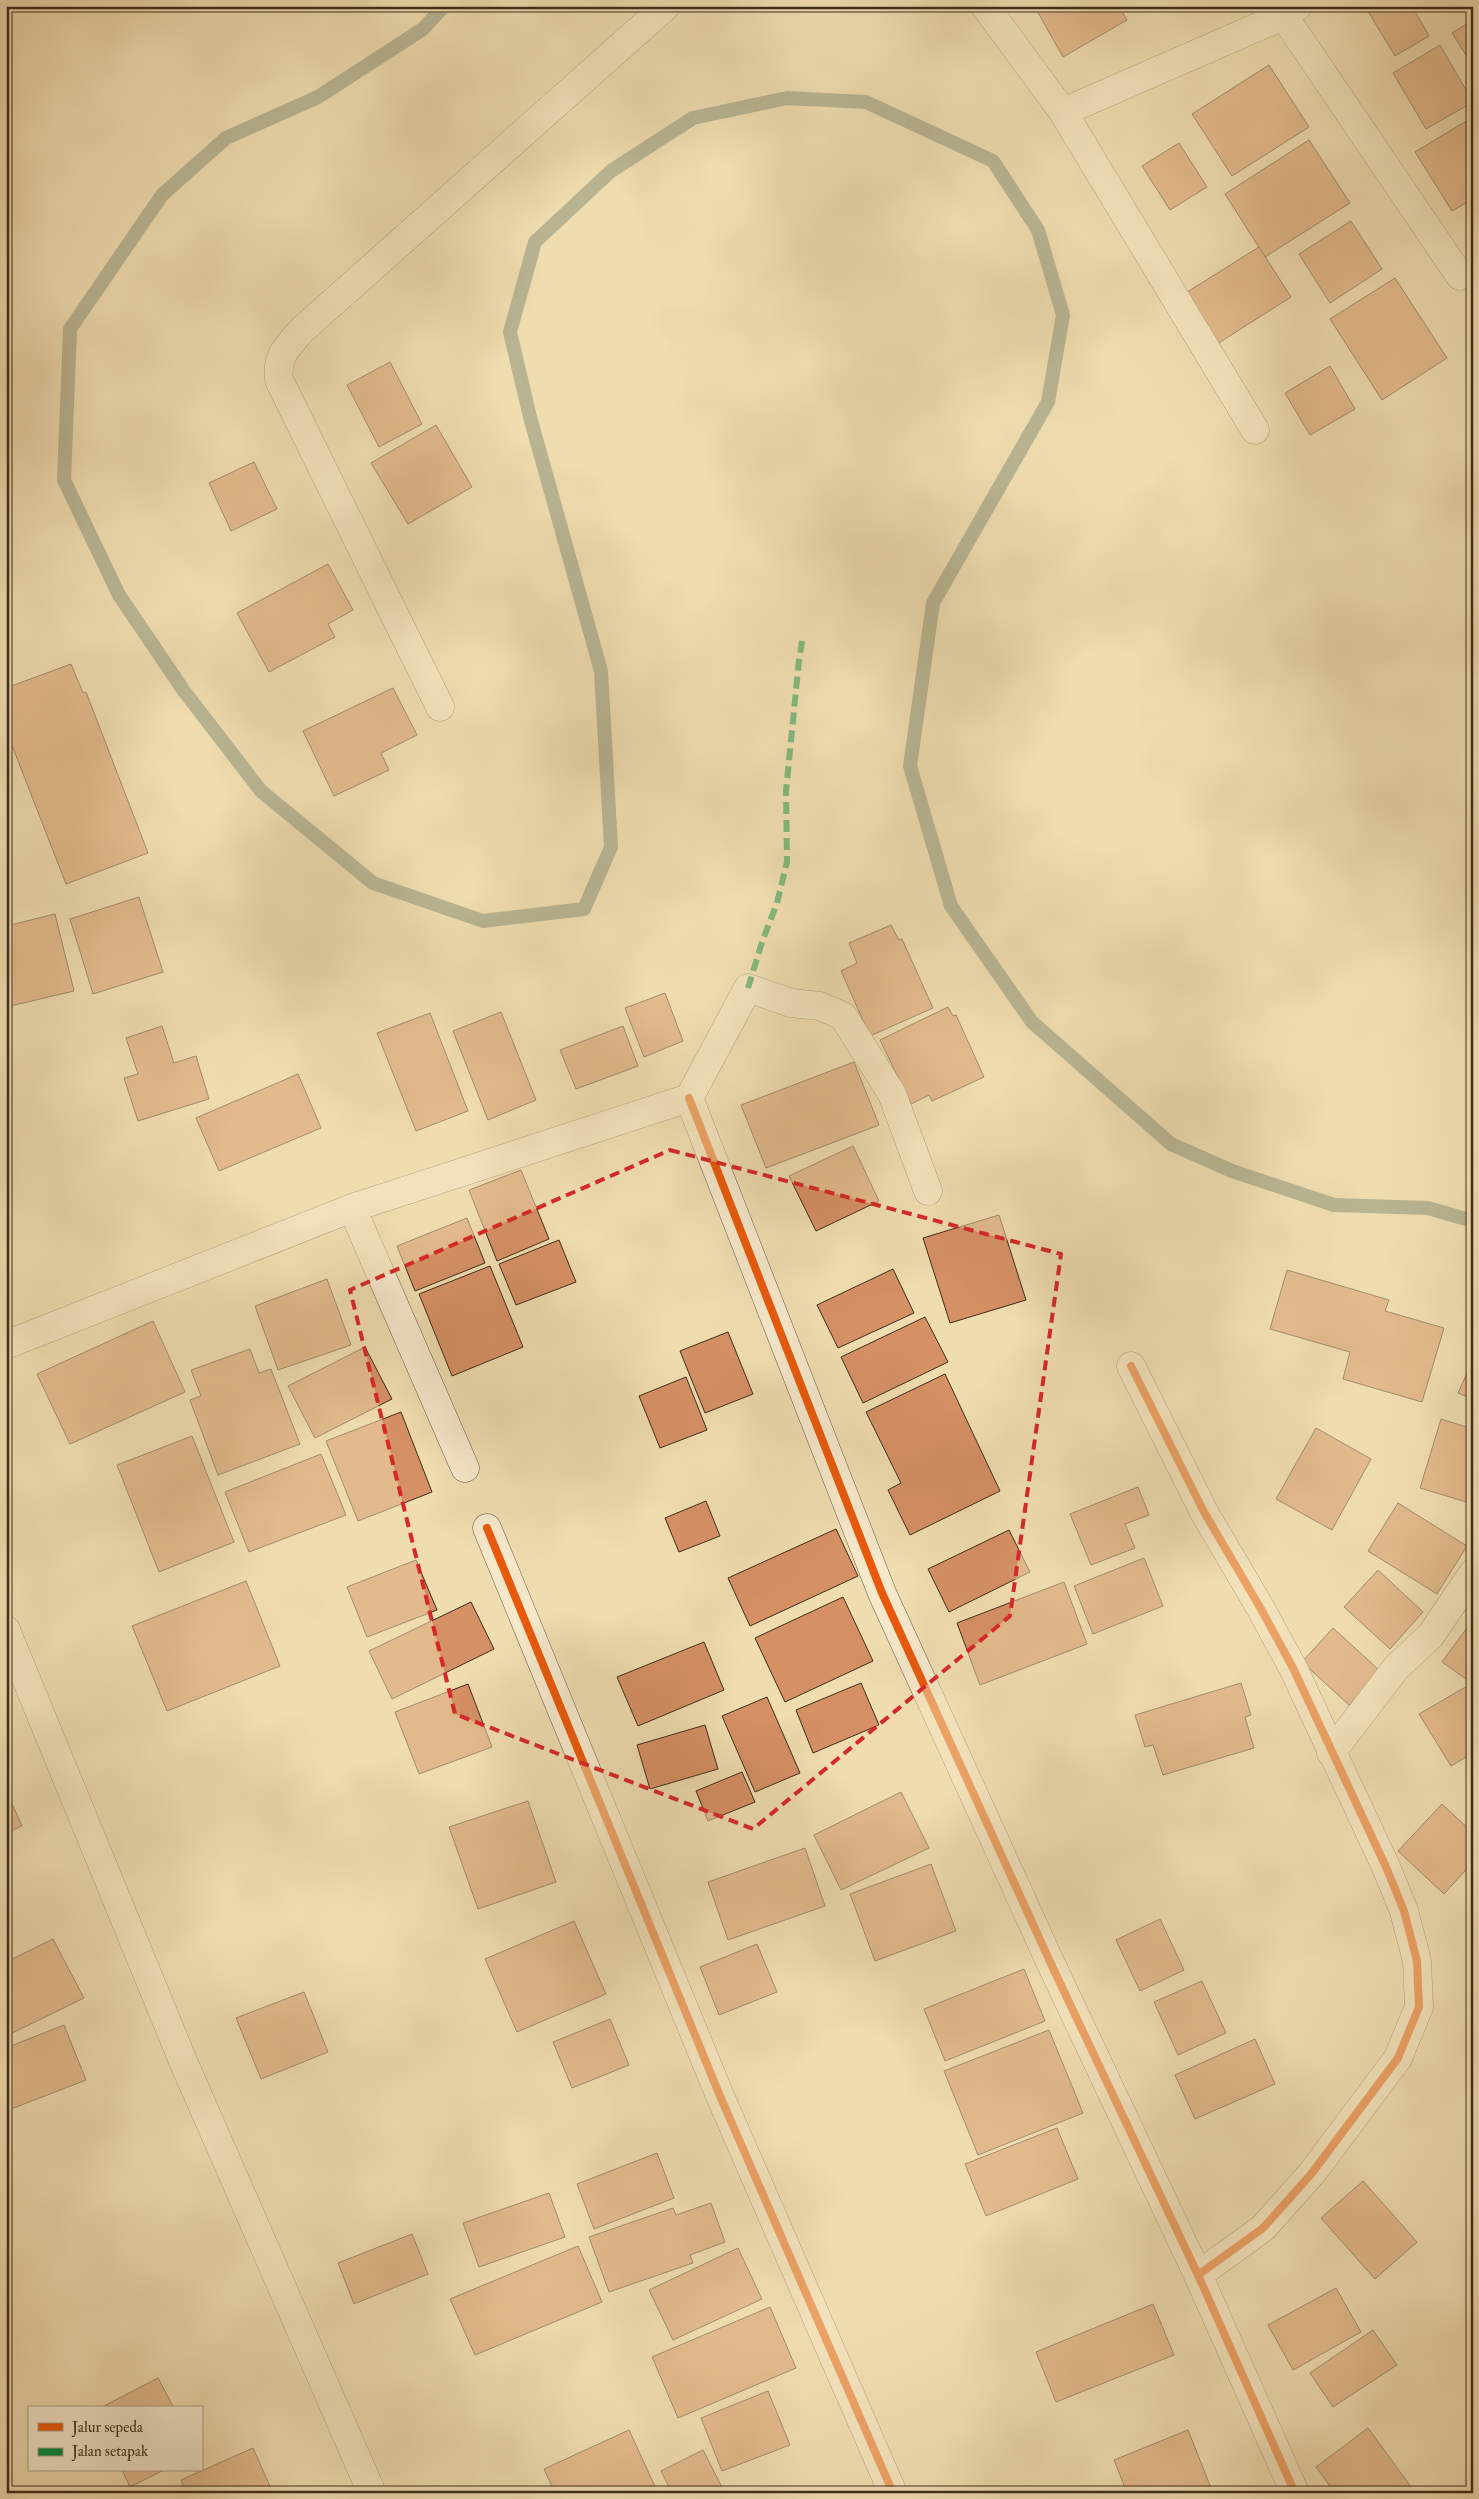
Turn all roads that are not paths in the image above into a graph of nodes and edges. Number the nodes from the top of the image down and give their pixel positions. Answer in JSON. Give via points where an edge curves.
{"nodes":[{"id":1,"x":666,"y":6,"type":"edge"},
{"id":2,"x":985,"y":6,"type":"edge"},
{"id":3,"x":1286,"y":10,"type":"edge"},
{"id":4,"x":1063,"y":112,"type":"junction"},
{"id":5,"x":1460,"y":276,"type":"dead end"},
{"id":6,"x":1255,"y":430,"type":"dead end"},
{"id":7,"x":440,"y":707,"type":"dead end"},
{"id":8,"x":688,"y":1098,"type":"junction"},
{"id":9,"x":928,"y":1192,"type":"dead end"},
{"id":10,"x":352,"y":1208,"type":"junction"},
{"id":11,"x":6,"y":1345,"type":"edge"},
{"id":12,"x":1131,"y":1366,"type":"dead end"},
{"id":13,"x":465,"y":1468,"type":"dead end"},
{"id":14,"x":487,"y":1528,"type":"dead end"},
{"id":15,"x":1473,"y":1573,"type":"edge"},
{"id":16,"x":6,"y":1630,"type":"edge"},
{"id":17,"x":1330,"y":1753,"type":"junction"},
{"id":18,"x":1198,"y":2275,"type":"junction"},
{"id":19,"x":372,"y":2493,"type":"edge"},
{"id":20,"x":893,"y":2493,"type":"edge"},
{"id":21,"x":1295,"y":2493,"type":"edge"}],
"edges":[{"from":1,"to":7,"type":"street","via":[[303,329],[283,353],[278,367],[279,380]]},
{"from":2,"to":4,"type":"street"},
{"from":3,"to":4,"type":"street"},
{"from":3,"to":5,"type":"street"},
{"from":4,"to":6,"type":"street"},
{"from":8,"to":9,"type":"street","via":[[748,988],[791,1003],[820,1006],[843,1016],[892,1094]]},
{"from":8,"to":10,"type":"street"},
{"from":8,"to":18,"type":"street","via":[[882,1593]]},
{"from":10,"to":11,"type":"street"},
{"from":10,"to":13,"type":"street"},
{"from":12,"to":17,"type":"street","via":[[1204,1512],[1293,1668]]},
{"from":14,"to":20,"type":"street","via":[[716,2087]]},
{"from":15,"to":17,"type":"street","via":[[1431,1635],[1396,1668]]},
{"from":16,"to":19,"type":"street","via":[[183,2061]]},
{"from":17,"to":18,"type":"street","via":[[1404,1911],[1417,1961],[1419,2007],[1398,2058],[1312,2173],[1263,2228]]},
{"from":18,"to":21,"type":"street"}]}
